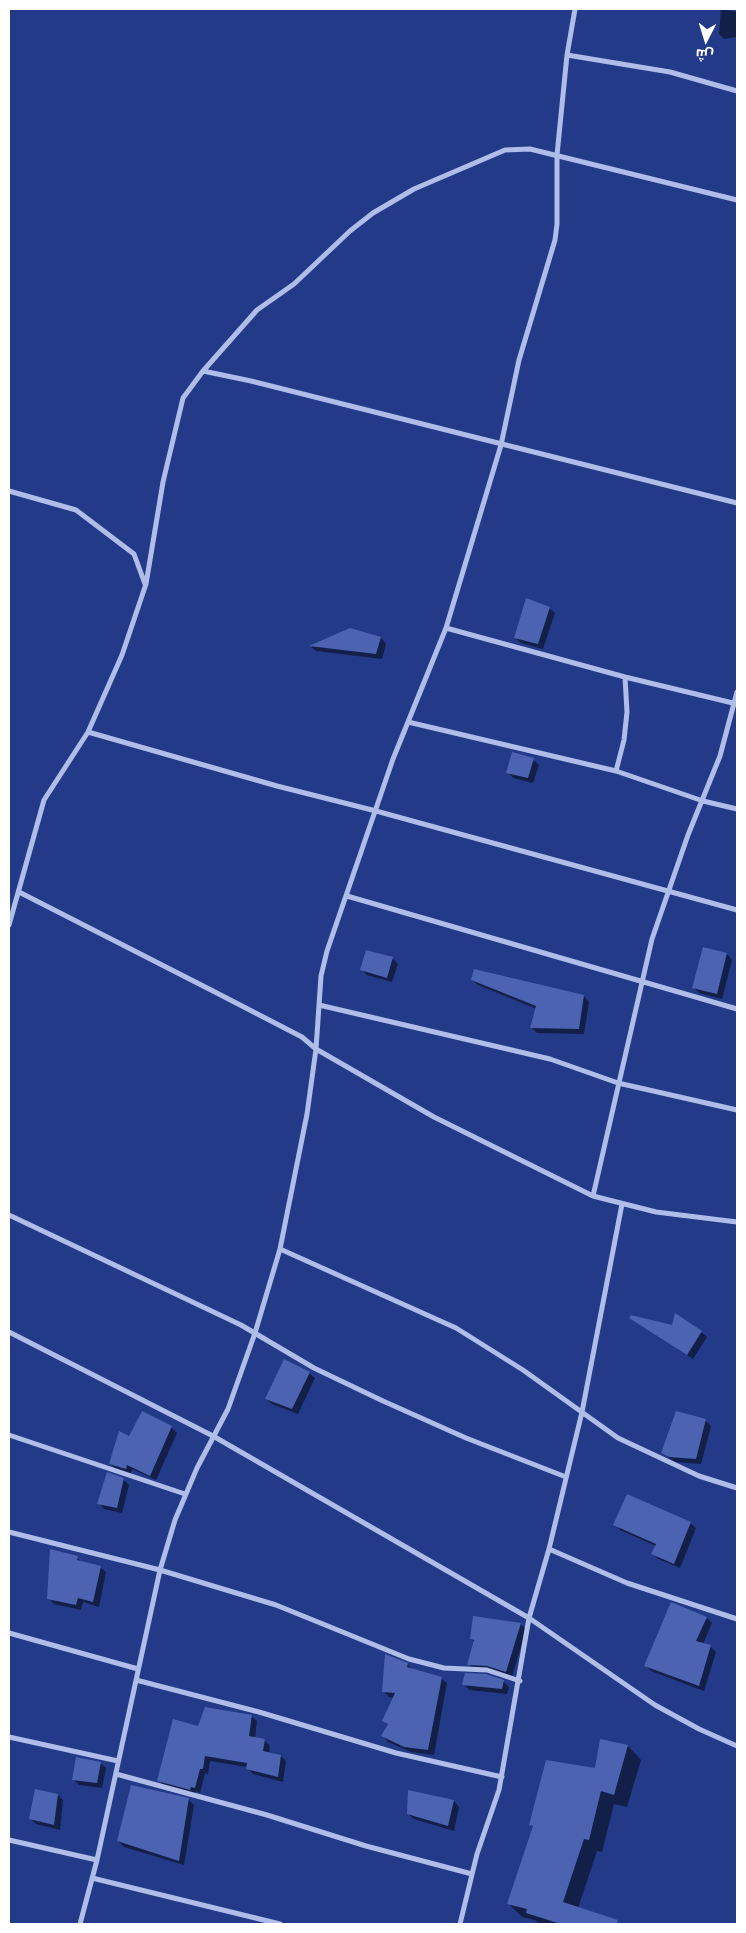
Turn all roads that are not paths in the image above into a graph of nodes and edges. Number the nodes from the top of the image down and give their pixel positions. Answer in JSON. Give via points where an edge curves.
{"nodes":[{"id":1,"x":575,"y":9,"type":"edge"},
{"id":2,"x":567,"y":55,"type":"junction"},
{"id":3,"x":737,"y":91,"type":"edge"},
{"id":4,"x":557,"y":155,"type":"junction"},
{"id":5,"x":737,"y":200,"type":"edge"},
{"id":6,"x":203,"y":371,"type":"junction"},
{"id":7,"x":501,"y":445,"type":"junction"},
{"id":8,"x":9,"y":491,"type":"edge"},
{"id":9,"x":737,"y":503,"type":"edge"},
{"id":10,"x":146,"y":584,"type":"junction"},
{"id":11,"x":446,"y":628,"type":"junction"},
{"id":12,"x":625,"y":677,"type":"junction"},
{"id":13,"x":737,"y":692,"type":"edge"},
{"id":14,"x":736,"y":704,"type":"edge"},
{"id":15,"x":408,"y":722,"type":"junction"},
{"id":16,"x":88,"y":732,"type":"junction"},
{"id":17,"x":616,"y":771,"type":"junction"},
{"id":18,"x":703,"y":800,"type":"junction"},
{"id":19,"x":737,"y":809,"type":"edge"},
{"id":20,"x":376,"y":811,"type":"junction"},
{"id":21,"x":668,"y":891,"type":"junction"},
{"id":22,"x":19,"y":892,"type":"junction"},
{"id":23,"x":347,"y":896,"type":"junction"},
{"id":24,"x":737,"y":910,"type":"edge"},
{"id":25,"x":10,"y":917,"type":"edge"},
{"id":26,"x":9,"y":925,"type":"edge"},
{"id":27,"x":641,"y":982,"type":"junction"},
{"id":28,"x":319,"y":1005,"type":"junction"},
{"id":29,"x":737,"y":1009,"type":"edge"},
{"id":30,"x":316,"y":1049,"type":"junction"},
{"id":31,"x":618,"y":1083,"type":"junction"},
{"id":32,"x":737,"y":1110,"type":"edge"},
{"id":33,"x":593,"y":1196,"type":"junction"},
{"id":34,"x":622,"y":1204,"type":"junction"},
{"id":35,"x":9,"y":1215,"type":"edge"},
{"id":36,"x":737,"y":1222,"type":"edge"},
{"id":37,"x":280,"y":1248,"type":"junction"},
{"id":38,"x":9,"y":1332,"type":"edge"},
{"id":39,"x":255,"y":1333,"type":"junction"},
{"id":40,"x":582,"y":1412,"type":"junction"},
{"id":41,"x":9,"y":1435,"type":"edge"},
{"id":42,"x":213,"y":1436,"type":"junction"},
{"id":43,"x":566,"y":1476,"type":"junction"},
{"id":44,"x":737,"y":1488,"type":"edge"},
{"id":45,"x":185,"y":1494,"type":"junction"},
{"id":46,"x":9,"y":1532,"type":"edge"},
{"id":47,"x":549,"y":1549,"type":"junction"},
{"id":48,"x":160,"y":1570,"type":"junction"},
{"id":49,"x":529,"y":1618,"type":"junction"},
{"id":50,"x":737,"y":1619,"type":"edge"},
{"id":51,"x":9,"y":1633,"type":"edge"},
{"id":52,"x":138,"y":1669,"type":"junction"},
{"id":53,"x":136,"y":1680,"type":"junction"},
{"id":54,"x":520,"y":1681,"type":"junction"},
{"id":55,"x":9,"y":1737,"type":"edge"},
{"id":56,"x":737,"y":1746,"type":"edge"},
{"id":57,"x":118,"y":1761,"type":"junction"},
{"id":58,"x":116,"y":1774,"type":"junction"},
{"id":59,"x":502,"y":1777,"type":"junction"},
{"id":60,"x":9,"y":1840,"type":"edge"},
{"id":61,"x":97,"y":1860,"type":"junction"},
{"id":62,"x":472,"y":1874,"type":"junction"},
{"id":63,"x":92,"y":1878,"type":"junction"},
{"id":64,"x":80,"y":1924,"type":"edge"},
{"id":65,"x":280,"y":1924,"type":"edge"},
{"id":66,"x":460,"y":1924,"type":"edge"}],
"edges":[{"from":1,"to":2,"type":"street"},
{"from":2,"to":3,"type":"street","via":[[670,72]]},
{"from":2,"to":4,"type":"street"},
{"from":4,"to":5,"type":"street"},
{"from":4,"to":6,"type":"street","via":[[530,149],[505,150],[414,189],[373,213],[294,284],[257,310]]},
{"from":4,"to":7,"type":"street","via":[[554,240],[519,360]]},
{"from":6,"to":7,"type":"street"},
{"from":6,"to":10,"type":"street","via":[[183,398],[163,482]]},
{"from":7,"to":9,"type":"street"},
{"from":7,"to":11,"type":"street"},
{"from":8,"to":10,"type":"street","via":[[76,510],[134,554]]},
{"from":10,"to":16,"type":"street","via":[[122,655]]},
{"from":11,"to":12,"type":"street"},
{"from":11,"to":15,"type":"street"},
{"from":12,"to":14,"type":"street"},
{"from":12,"to":17,"type":"street","via":[[627,712]]},
{"from":13,"to":14,"type":"street"},
{"from":14,"to":18,"type":"street"},
{"from":15,"to":17,"type":"street"},
{"from":15,"to":20,"type":"street"},
{"from":16,"to":20,"type":"street"},
{"from":16,"to":22,"type":"street","via":[[44,800]]},
{"from":17,"to":18,"type":"street"},
{"from":18,"to":19,"type":"street"},
{"from":18,"to":21,"type":"street"},
{"from":20,"to":21,"type":"street"},
{"from":20,"to":23,"type":"street"},
{"from":21,"to":24,"type":"street"},
{"from":21,"to":27,"type":"street"},
{"from":22,"to":25,"type":"street"},
{"from":22,"to":30,"type":"street","via":[[302,1037]]},
{"from":23,"to":27,"type":"street"},
{"from":23,"to":28,"type":"street","via":[[327,951]]},
{"from":25,"to":26,"type":"street"},
{"from":27,"to":29,"type":"street"},
{"from":27,"to":31,"type":"street"},
{"from":28,"to":30,"type":"street"},
{"from":28,"to":31,"type":"street","via":[[550,1060]]},
{"from":30,"to":33,"type":"street","via":[[434,1117]]},
{"from":30,"to":37,"type":"street","via":[[308,1114]]},
{"from":31,"to":32,"type":"street"},
{"from":31,"to":33,"type":"street"},
{"from":33,"to":34,"type":"street"},
{"from":34,"to":36,"type":"street","via":[[656,1212]]},
{"from":34,"to":40,"type":"street"},
{"from":35,"to":39,"type":"street"},
{"from":37,"to":39,"type":"street"},
{"from":37,"to":40,"type":"street","via":[[456,1328]]},
{"from":38,"to":42,"type":"street"},
{"from":39,"to":42,"type":"street","via":[[228,1409]]},
{"from":39,"to":43,"type":"street","via":[[314,1368],[384,1401],[466,1438]]},
{"from":40,"to":43,"type":"street"},
{"from":40,"to":44,"type":"street","via":[[618,1438],[699,1476]]},
{"from":41,"to":45,"type":"street"},
{"from":42,"to":45,"type":"street"},
{"from":42,"to":49,"type":"street"},
{"from":43,"to":47,"type":"street"},
{"from":45,"to":48,"type":"street"},
{"from":46,"to":48,"type":"street"},
{"from":47,"to":49,"type":"street"},
{"from":47,"to":50,"type":"street","via":[[627,1583]]},
{"from":48,"to":52,"type":"street"},
{"from":48,"to":54,"type":"street","via":[[276,1604],[410,1659],[444,1668],[487,1670]]},
{"from":49,"to":54,"type":"street"},
{"from":49,"to":56,"type":"street","via":[[655,1705]]},
{"from":51,"to":52,"type":"street"},
{"from":52,"to":53,"type":"street"},
{"from":53,"to":57,"type":"street"},
{"from":53,"to":59,"type":"street","via":[[396,1753]]},
{"from":54,"to":59,"type":"street"},
{"from":55,"to":57,"type":"street"},
{"from":57,"to":58,"type":"street"},
{"from":58,"to":61,"type":"street"},
{"from":58,"to":62,"type":"street"},
{"from":59,"to":62,"type":"street"},
{"from":60,"to":61,"type":"street"},
{"from":61,"to":63,"type":"street"},
{"from":62,"to":66,"type":"street"},
{"from":63,"to":64,"type":"street"},
{"from":63,"to":65,"type":"street"}]}
